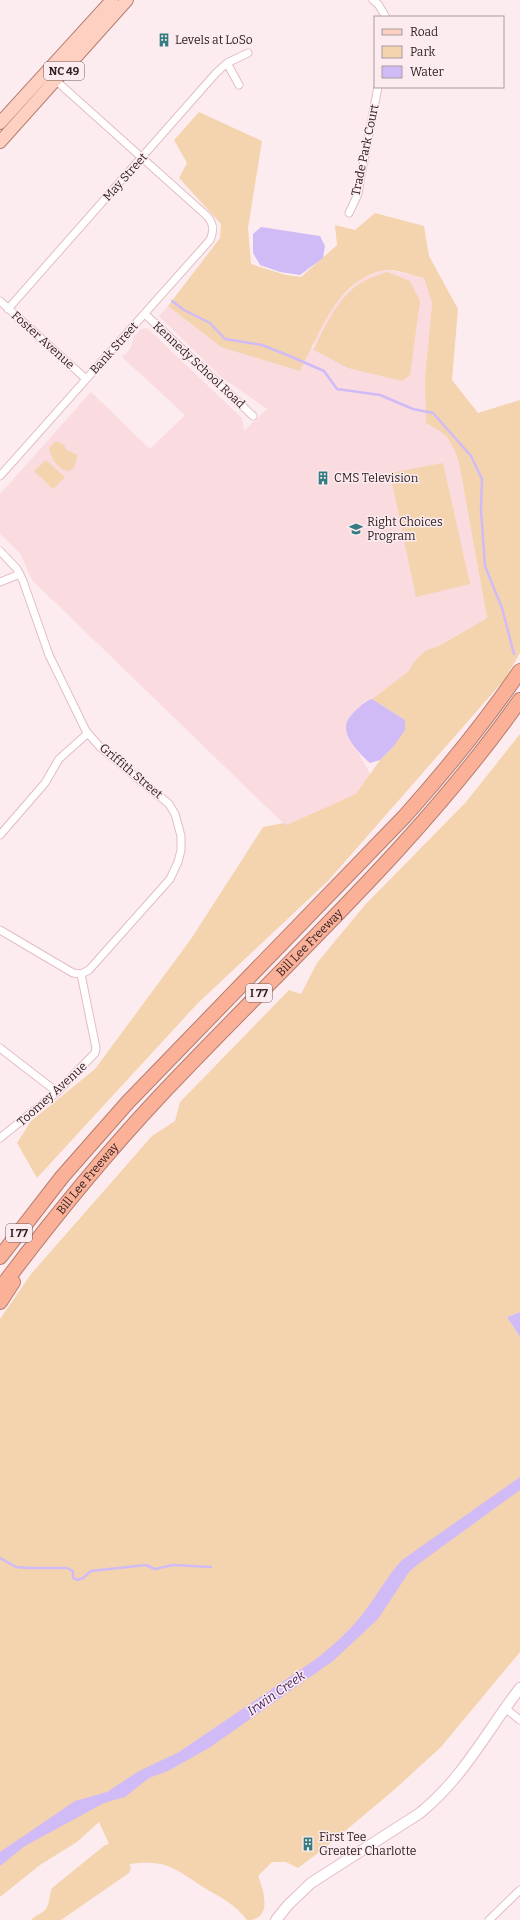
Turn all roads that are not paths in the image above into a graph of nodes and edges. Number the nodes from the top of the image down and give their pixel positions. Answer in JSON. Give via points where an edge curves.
{"nodes":[{"id":1,"x":112,"y":0,"type":"edge"},
{"id":2,"x":127,"y":0,"type":"edge"},
{"id":3,"x":373,"y":0,"type":"edge"},
{"id":4,"x":385,"y":16,"type":"edge"},
{"id":5,"x":248,"y":53,"type":"dead end"},
{"id":6,"x":227,"y":63,"type":"junction"},
{"id":7,"x":51,"y":77,"type":"junction"},
{"id":8,"x":239,"y":84,"type":"dead end"},
{"id":9,"x":378,"y":88,"type":"edge"},
{"id":10,"x":0,"y":123,"type":"edge"},
{"id":11,"x":0,"y":142,"type":"edge"},
{"id":12,"x":142,"y":158,"type":"junction"},
{"id":13,"x":349,"y":213,"type":"dead end"},
{"id":14,"x":0,"y":302,"type":"edge"},
{"id":15,"x":8,"y":308,"type":"junction"},
{"id":16,"x":145,"y":314,"type":"junction"},
{"id":17,"x":86,"y":379,"type":"junction"},
{"id":18,"x":253,"y":416,"type":"dead end"},
{"id":19,"x":0,"y":476,"type":"edge"},
{"id":20,"x":0,"y":550,"type":"edge"},
{"id":21,"x":20,"y":574,"type":"junction"},
{"id":22,"x":0,"y":582,"type":"edge"},
{"id":23,"x":520,"y":671,"type":"edge"},
{"id":24,"x":520,"y":700,"type":"edge"},
{"id":25,"x":88,"y":734,"type":"junction"},
{"id":26,"x":0,"y":835,"type":"edge"},
{"id":27,"x":0,"y":930,"type":"edge"},
{"id":28,"x":80,"y":974,"type":"junction"},
{"id":29,"x":0,"y":1048,"type":"edge"},
{"id":30,"x":57,"y":1092,"type":"junction"},
{"id":31,"x":0,"y":1138,"type":"edge"},
{"id":32,"x":38,"y":1208,"type":"junction"},
{"id":33,"x":54,"y":1217,"type":"junction"},
{"id":34,"x":0,"y":1247,"type":"edge"},
{"id":35,"x":0,"y":1257,"type":"edge"},
{"id":36,"x":0,"y":1289,"type":"edge"},
{"id":37,"x":0,"y":1302,"type":"edge"},
{"id":38,"x":520,"y":1688,"type":"edge"},
{"id":39,"x":506,"y":1709,"type":"junction"},
{"id":40,"x":520,"y":1720,"type":"edge"},
{"id":41,"x":520,"y":1890,"type":"edge"},
{"id":42,"x":276,"y":1920,"type":"edge"},
{"id":43,"x":489,"y":1920,"type":"edge"}],
"edges":[{"from":1,"to":7,"type":"main road","number":"NC 49"},
{"from":2,"to":7,"type":"main road","number":"NC 49"},
{"from":3,"to":4,"type":"street"},
{"from":5,"to":6,"type":"street","name":"May Street"},
{"from":6,"to":8,"type":"street"},
{"from":6,"to":12,"type":"street","name":"May Street"},
{"from":7,"to":10,"type":"main road","number":"NC 49"},
{"from":7,"to":11,"type":"main road","number":"NC 49"},
{"from":7,"to":12,"type":"street"},
{"from":9,"to":13,"type":"street","name":"Trade Park Court","via":[[360,181]]},
{"from":12,"to":15,"type":"street","name":"May Street"},
{"from":12,"to":16,"type":"street","name":"Bank Street","via":[[206,215],[213,231],[210,240]]},
{"from":14,"to":15,"type":"street","name":"Foster Avenue"},
{"from":15,"to":17,"type":"street","name":"Foster Avenue"},
{"from":16,"to":17,"type":"street","name":"Bank Street"},
{"from":16,"to":18,"type":"street","name":"Kennedy School Road"},
{"from":17,"to":19,"type":"street","name":"Bank Street"},
{"from":20,"to":21,"type":"street","name":"Griffith Street"},
{"from":21,"to":22,"type":"street"},
{"from":21,"to":25,"type":"street","name":"Griffith Street","via":[[49,655]]},
{"from":23,"to":32,"type":"highway","name":"Bill Lee Freeway","number":"I 77","via":[[457,756],[405,816],[128,1102]]},
{"from":24,"to":33,"type":"highway","name":"Bill Lee Freeway","number":"I 77","via":[[486,748],[421,825],[158,1098]]},
{"from":25,"to":26,"type":"street","via":[[59,759],[46,783]]},
{"from":25,"to":28,"type":"street","name":"Griffith Street","via":[[169,804],[179,825],[182,844],[178,862],[167,884],[89,970]]},
{"from":27,"to":28,"type":"street","via":[[73,973]]},
{"from":28,"to":30,"type":"street","name":"Toomey Avenue","via":[[96,1048],[95,1053]]},
{"from":29,"to":30,"type":"street"},
{"from":30,"to":31,"type":"street","name":"Toomey Avenue"},
{"from":32,"to":34,"type":"highway"},
{"from":32,"to":35,"type":"highway","name":"Bill Lee Freeway","number":"I 77"},
{"from":33,"to":36,"type":"highway","name":"Bill Lee Freeway","number":"I 77"},
{"from":33,"to":37,"type":"highway"},
{"from":38,"to":39,"type":"street"},
{"from":39,"to":40,"type":"street"},
{"from":39,"to":42,"type":"street","via":[[466,1766],[433,1802],[311,1883]]},
{"from":41,"to":43,"type":"street"}]}
